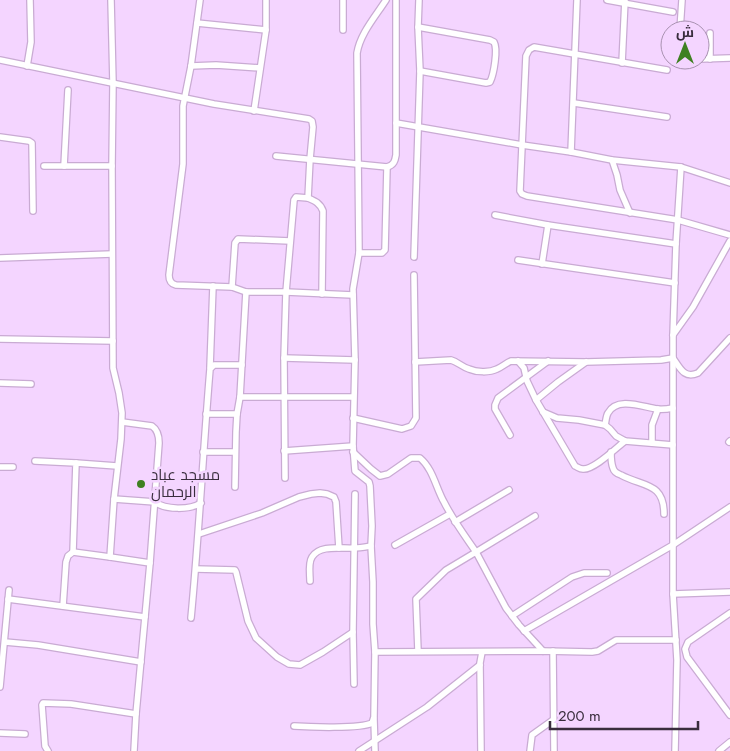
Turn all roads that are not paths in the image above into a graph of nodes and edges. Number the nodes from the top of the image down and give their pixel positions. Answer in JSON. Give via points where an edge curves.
{"nodes":[{"id":1,"x":30,"y":0,"type":"edge"},
{"id":2,"x":112,"y":0,"type":"edge"},
{"id":3,"x":200,"y":0,"type":"edge"},
{"id":4,"x":266,"y":0,"type":"edge"},
{"id":5,"x":343,"y":0,"type":"edge"},
{"id":6,"x":386,"y":0,"type":"edge"},
{"id":7,"x":396,"y":0,"type":"edge"},
{"id":8,"x":419,"y":0,"type":"edge"},
{"id":9,"x":577,"y":0,"type":"edge"},
{"id":10,"x":607,"y":0,"type":"edge"},
{"id":11,"x":682,"y":0,"type":"edge"},
{"id":12,"x":624,"y":2,"type":"edge"},
{"id":13,"x":673,"y":12,"type":"dead end"},
{"id":14,"x":681,"y":20,"type":"edge"},
{"id":15,"x":197,"y":23,"type":"junction"},
{"id":16,"x":418,"y":28,"type":"junction"},
{"id":17,"x":266,"y":30,"type":"junction"},
{"id":18,"x":343,"y":30,"type":"dead end"},
{"id":19,"x":576,"y":54,"type":"junction"},
{"id":20,"x":710,"y":58,"type":"edge"},
{"id":21,"x":730,"y":58,"type":"edge"},
{"id":22,"x":0,"y":60,"type":"edge"},
{"id":23,"x":622,"y":63,"type":"junction"},
{"id":24,"x":27,"y":66,"type":"junction"},
{"id":25,"x":191,"y":66,"type":"junction"},
{"id":26,"x":260,"y":68,"type":"junction"},
{"id":27,"x":660,"y":69,"type":"edge"},
{"id":28,"x":420,"y":71,"type":"junction"},
{"id":29,"x":113,"y":82,"type":"junction"},
{"id":30,"x":68,"y":90,"type":"dead end"},
{"id":31,"x":185,"y":98,"type":"junction"},
{"id":32,"x":574,"y":103,"type":"junction"},
{"id":33,"x":254,"y":111,"type":"junction"},
{"id":34,"x":667,"y":117,"type":"dead end"},
{"id":35,"x":396,"y":123,"type":"junction"},
{"id":36,"x":418,"y":127,"type":"junction"},
{"id":37,"x":0,"y":137,"type":"edge"},
{"id":38,"x":522,"y":145,"type":"junction"},
{"id":39,"x":571,"y":152,"type":"junction"},
{"id":40,"x":276,"y":156,"type":"dead end"},
{"id":41,"x":310,"y":159,"type":"junction"},
{"id":42,"x":612,"y":160,"type":"junction"},
{"id":43,"x":358,"y":164,"type":"junction"},
{"id":44,"x":44,"y":166,"type":"dead end"},
{"id":45,"x":64,"y":166,"type":"junction"},
{"id":46,"x":112,"y":166,"type":"junction"},
{"id":47,"x":387,"y":167,"type":"junction"},
{"id":48,"x":680,"y":167,"type":"junction"},
{"id":49,"x":730,"y":182,"type":"edge"},
{"id":50,"x":308,"y":198,"type":"junction"},
{"id":51,"x":33,"y":211,"type":"dead end"},
{"id":52,"x":630,"y":212,"type":"junction"},
{"id":53,"x":495,"y":215,"type":"dead end"},
{"id":54,"x":678,"y":220,"type":"junction"},
{"id":55,"x":548,"y":225,"type":"junction"},
{"id":56,"x":730,"y":235,"type":"edge"},
{"id":57,"x":290,"y":241,"type":"junction"},
{"id":58,"x":730,"y":241,"type":"edge"},
{"id":59,"x":676,"y":244,"type":"junction"},
{"id":60,"x":359,"y":253,"type":"junction"},
{"id":61,"x":112,"y":254,"type":"junction"},
{"id":62,"x":414,"y":257,"type":"dead end"},
{"id":63,"x":0,"y":258,"type":"edge"},
{"id":64,"x":518,"y":260,"type":"dead end"},
{"id":65,"x":542,"y":264,"type":"junction"},
{"id":66,"x":414,"y":275,"type":"dead end"},
{"id":67,"x":675,"y":283,"type":"junction"},
{"id":68,"x":213,"y":286,"type":"junction"},
{"id":69,"x":232,"y":287,"type":"junction"},
{"id":70,"x":246,"y":292,"type":"junction"},
{"id":71,"x":286,"y":292,"type":"junction"},
{"id":72,"x":322,"y":294,"type":"junction"},
{"id":73,"x":354,"y":295,"type":"junction"},
{"id":74,"x":673,"y":336,"type":"junction"},
{"id":75,"x":730,"y":338,"type":"edge"},
{"id":76,"x":0,"y":339,"type":"edge"},
{"id":77,"x":113,"y":342,"type":"junction"},
{"id":78,"x":284,"y":358,"type":"junction"},
{"id":79,"x":673,"y":358,"type":"junction"},
{"id":80,"x":355,"y":360,"type":"junction"},
{"id":81,"x":518,"y":361,"type":"junction"},
{"id":82,"x":415,"y":362,"type":"junction"},
{"id":83,"x":548,"y":362,"type":"junction"},
{"id":84,"x":586,"y":362,"type":"junction"},
{"id":85,"x":242,"y":365,"type":"junction"},
{"id":86,"x":210,"y":367,"type":"junction"},
{"id":87,"x":526,"y":377,"type":"junction"},
{"id":88,"x":0,"y":383,"type":"edge"},
{"id":89,"x":31,"y":384,"type":"dead end"},
{"id":90,"x":284,"y":396,"type":"junction"},
{"id":91,"x":353,"y":396,"type":"junction"},
{"id":92,"x":240,"y":397,"type":"junction"},
{"id":93,"x":536,"y":400,"type":"junction"},
{"id":94,"x":673,"y":408,"type":"junction"},
{"id":95,"x":658,"y":409,"type":"junction"},
{"id":96,"x":543,"y":412,"type":"junction"},
{"id":97,"x":206,"y":414,"type":"junction"},
{"id":98,"x":237,"y":414,"type":"junction"},
{"id":99,"x":353,"y":418,"type":"junction"},
{"id":100,"x":122,"y":422,"type":"junction"},
{"id":101,"x":605,"y":425,"type":"junction"},
{"id":102,"x":510,"y":434,"type":"dead end"},
{"id":103,"x":625,"y":441,"type":"junction"},
{"id":104,"x":652,"y":443,"type":"junction"},
{"id":105,"x":672,"y":445,"type":"junction"},
{"id":106,"x":353,"y":449,"type":"junction"},
{"id":107,"x":203,"y":452,"type":"junction"},
{"id":108,"x":235,"y":452,"type":"junction"},
{"id":109,"x":284,"y":452,"type":"junction"},
{"id":110,"x":611,"y":452,"type":"junction"},
{"id":111,"x":36,"y":461,"type":"dead end"},
{"id":112,"x":76,"y":463,"type":"junction"},
{"id":113,"x":118,"y":466,"type":"junction"},
{"id":114,"x":0,"y":467,"type":"edge"},
{"id":115,"x":13,"y":467,"type":"dead end"},
{"id":116,"x":285,"y":478,"type":"dead end"},
{"id":117,"x":236,"y":487,"type":"dead end"},
{"id":118,"x":509,"y":490,"type":"dead end"},
{"id":119,"x":355,"y":494,"type":"dead end"},
{"id":120,"x":114,"y":499,"type":"junction"},
{"id":121,"x":155,"y":502,"type":"junction"},
{"id":122,"x":200,"y":504,"type":"junction"},
{"id":123,"x":730,"y":507,"type":"edge"},
{"id":124,"x":450,"y":514,"type":"junction"},
{"id":125,"x":664,"y":514,"type":"dead end"},
{"id":126,"x":535,"y":516,"type":"dead end"},
{"id":127,"x":455,"y":522,"type":"junction"},
{"id":128,"x":199,"y":534,"type":"junction"},
{"id":129,"x":395,"y":544,"type":"dead end"},
{"id":130,"x":673,"y":545,"type":"junction"},
{"id":131,"x":371,"y":546,"type":"junction"},
{"id":132,"x":338,"y":548,"type":"junction"},
{"id":133,"x":354,"y":548,"type":"junction"},
{"id":134,"x":73,"y":552,"type":"junction"},
{"id":135,"x":476,"y":552,"type":"junction"},
{"id":136,"x":110,"y":557,"type":"junction"},
{"id":137,"x":150,"y":563,"type":"junction"},
{"id":138,"x":196,"y":569,"type":"junction"},
{"id":139,"x":607,"y":573,"type":"dead end"},
{"id":140,"x":310,"y":581,"type":"dead end"},
{"id":141,"x":9,"y":590,"type":"dead end"},
{"id":142,"x":730,"y":592,"type":"edge"},
{"id":143,"x":673,"y":594,"type":"junction"},
{"id":144,"x":8,"y":599,"type":"junction"},
{"id":145,"x":63,"y":606,"type":"junction"},
{"id":146,"x":730,"y":613,"type":"edge"},
{"id":147,"x":512,"y":616,"type":"junction"},
{"id":148,"x":145,"y":617,"type":"junction"},
{"id":149,"x":191,"y":618,"type":"dead end"},
{"id":150,"x":524,"y":631,"type":"junction"},
{"id":151,"x":353,"y":632,"type":"junction"},
{"id":152,"x":676,"y":640,"type":"junction"},
{"id":153,"x":5,"y":642,"type":"junction"},
{"id":154,"x":418,"y":651,"type":"junction"},
{"id":155,"x":543,"y":651,"type":"junction"},
{"id":156,"x":553,"y":651,"type":"junction"},
{"id":157,"x":375,"y":652,"type":"junction"},
{"id":158,"x":482,"y":652,"type":"junction"},
{"id":159,"x":141,"y":662,"type":"junction"},
{"id":160,"x":480,"y":665,"type":"junction"},
{"id":161,"x":354,"y":684,"type":"dead end"},
{"id":162,"x":0,"y":686,"type":"edge"},
{"id":163,"x":136,"y":714,"type":"junction"},
{"id":164,"x":730,"y":715,"type":"edge"},
{"id":165,"x":374,"y":717,"type":"junction"},
{"id":166,"x":553,"y":720,"type":"junction"},
{"id":167,"x":294,"y":726,"type":"dead end"},
{"id":168,"x":0,"y":734,"type":"edge"},
{"id":169,"x":25,"y":734,"type":"dead end"},
{"id":170,"x":375,"y":742,"type":"junction"},
{"id":171,"x":730,"y":742,"type":"edge"},
{"id":172,"x":48,"y":751,"type":"edge"},
{"id":173,"x":134,"y":751,"type":"edge"},
{"id":174,"x":359,"y":751,"type":"edge"},
{"id":175,"x":375,"y":751,"type":"edge"},
{"id":176,"x":481,"y":751,"type":"edge"},
{"id":177,"x":530,"y":751,"type":"edge"},
{"id":178,"x":554,"y":751,"type":"edge"},
{"id":179,"x":675,"y":751,"type":"edge"},
{"id":180,"x":719,"y":751,"type":"edge"}],
"edges":[{"from":1,"to":24,"type":"street","via":[[31,42]]},
{"from":2,"to":29,"type":"street"},
{"from":3,"to":15,"type":"street"},
{"from":4,"to":17,"type":"street"},
{"from":5,"to":18,"type":"street"},
{"from":6,"to":43,"type":"street","via":[[358,47]]},
{"from":7,"to":35,"type":"street"},
{"from":8,"to":16,"type":"street"},
{"from":9,"to":19,"type":"street"},
{"from":10,"to":12,"type":"street"},
{"from":11,"to":14,"type":"street"},
{"from":12,"to":13,"type":"street"},
{"from":12,"to":23,"type":"street"},
{"from":15,"to":17,"type":"street"},
{"from":15,"to":25,"type":"street"},
{"from":16,"to":28,"type":"street"},
{"from":16,"to":28,"type":"street","via":[[490,40],[496,47],[490,82]]},
{"from":17,"to":26,"type":"street"},
{"from":19,"to":23,"type":"street"},
{"from":19,"to":32,"type":"street"},
{"from":19,"to":38,"type":"street","via":[[534,47],[529,50],[526,56]]},
{"from":20,"to":21,"type":"street"},
{"from":22,"to":24,"type":"street"},
{"from":23,"to":27,"type":"street"},
{"from":24,"to":29,"type":"street"},
{"from":25,"to":26,"type":"street"},
{"from":25,"to":31,"type":"street"},
{"from":26,"to":33,"type":"street"},
{"from":28,"to":36,"type":"street"},
{"from":29,"to":31,"type":"street"},
{"from":29,"to":46,"type":"street"},
{"from":30,"to":45,"type":"street"},
{"from":31,"to":33,"type":"street"},
{"from":31,"to":68,"type":"street","via":[[183,164],[169,278],[176,285]]},
{"from":32,"to":34,"type":"street"},
{"from":32,"to":39,"type":"street"},
{"from":33,"to":41,"type":"street","via":[[312,121]]},
{"from":35,"to":36,"type":"street"},
{"from":35,"to":47,"type":"street","via":[[396,159]]},
{"from":36,"to":38,"type":"street"},
{"from":36,"to":62,"type":"street"},
{"from":37,"to":51,"type":"street","via":[[32,143]]},
{"from":38,"to":39,"type":"street"},
{"from":38,"to":52,"type":"street","via":[[522,194]]},
{"from":39,"to":42,"type":"street"},
{"from":40,"to":41,"type":"street"},
{"from":41,"to":43,"type":"street"},
{"from":41,"to":50,"type":"street"},
{"from":42,"to":48,"type":"street"},
{"from":42,"to":52,"type":"street"},
{"from":43,"to":47,"type":"street"},
{"from":43,"to":60,"type":"street"},
{"from":44,"to":45,"type":"street"},
{"from":45,"to":46,"type":"street"},
{"from":46,"to":61,"type":"street"},
{"from":47,"to":60,"type":"street","via":[[385,250],[382,253]]},
{"from":48,"to":49,"type":"street"},
{"from":48,"to":54,"type":"street"},
{"from":50,"to":57,"type":"street","via":[[296,197],[294,200]]},
{"from":50,"to":72,"type":"street","via":[[322,206],[323,211]]},
{"from":52,"to":54,"type":"street"},
{"from":53,"to":55,"type":"street"},
{"from":54,"to":56,"type":"street"},
{"from":54,"to":59,"type":"street"},
{"from":55,"to":59,"type":"street"},
{"from":55,"to":65,"type":"street"},
{"from":57,"to":69,"type":"street","via":[[238,240],[235,243]]},
{"from":57,"to":71,"type":"street"},
{"from":58,"to":74,"type":"street"},
{"from":59,"to":67,"type":"street"},
{"from":60,"to":73,"type":"street"},
{"from":61,"to":63,"type":"street"},
{"from":61,"to":77,"type":"street"},
{"from":64,"to":65,"type":"street"},
{"from":65,"to":67,"type":"street"},
{"from":66,"to":82,"type":"street"},
{"from":67,"to":74,"type":"street"},
{"from":68,"to":69,"type":"street"},
{"from":68,"to":86,"type":"street"},
{"from":69,"to":70,"type":"street"},
{"from":70,"to":71,"type":"street"},
{"from":70,"to":85,"type":"street"},
{"from":71,"to":72,"type":"street"},
{"from":71,"to":78,"type":"street"},
{"from":72,"to":73,"type":"street"},
{"from":73,"to":80,"type":"street"},
{"from":74,"to":79,"type":"street"},
{"from":75,"to":79,"type":"street","via":[[694,375],[685,374]]},
{"from":76,"to":77,"type":"street"},
{"from":77,"to":100,"type":"street","via":[[113,368]]},
{"from":78,"to":80,"type":"street"},
{"from":78,"to":90,"type":"street"},
{"from":79,"to":84,"type":"street"},
{"from":79,"to":94,"type":"street"},
{"from":80,"to":91,"type":"street"},
{"from":81,"to":82,"type":"street","via":[[508,362],[494,370],[477,371],[450,360]]},
{"from":81,"to":83,"type":"street"},
{"from":81,"to":87,"type":"street"},
{"from":82,"to":99,"type":"street","via":[[417,409],[411,426],[402,429]]},
{"from":83,"to":84,"type":"street"},
{"from":83,"to":87,"type":"street"},
{"from":84,"to":93,"type":"street"},
{"from":85,"to":86,"type":"street"},
{"from":85,"to":92,"type":"street"},
{"from":86,"to":97,"type":"street"},
{"from":87,"to":93,"type":"street"},
{"from":87,"to":102,"type":"street","via":[[498,398],[495,406]]},
{"from":88,"to":89,"type":"street"},
{"from":90,"to":91,"type":"street"},
{"from":90,"to":92,"type":"street"},
{"from":90,"to":109,"type":"street"},
{"from":91,"to":99,"type":"street"},
{"from":92,"to":98,"type":"street"},
{"from":93,"to":96,"type":"street"},
{"from":94,"to":95,"type":"street"},
{"from":94,"to":105,"type":"street"},
{"from":95,"to":101,"type":"street","via":[[624,403],[608,412]]},
{"from":95,"to":104,"type":"street","via":[[652,425]]},
{"from":96,"to":101,"type":"street","via":[[557,418]]},
{"from":96,"to":110,"type":"street","via":[[575,466],[589,468]]},
{"from":97,"to":98,"type":"street"},
{"from":97,"to":107,"type":"street"},
{"from":98,"to":108,"type":"street"},
{"from":99,"to":106,"type":"street"},
{"from":100,"to":113,"type":"street"},
{"from":100,"to":121,"type":"street","via":[[152,426],[158,434]]},
{"from":101,"to":103,"type":"street"},
{"from":103,"to":104,"type":"street"},
{"from":103,"to":110,"type":"street"},
{"from":104,"to":105,"type":"street"},
{"from":105,"to":130,"type":"street"},
{"from":106,"to":109,"type":"street"},
{"from":106,"to":124,"type":"street","via":[[370,470],[380,476],[411,458],[420,458],[427,464]]},
{"from":106,"to":131,"type":"street","via":[[355,471],[370,484]]},
{"from":107,"to":108,"type":"street"},
{"from":107,"to":122,"type":"street"},
{"from":108,"to":117,"type":"street"},
{"from":109,"to":116,"type":"street"},
{"from":110,"to":125,"type":"street","via":[[611,463],[616,472],[658,492]]},
{"from":111,"to":112,"type":"street"},
{"from":112,"to":113,"type":"street"},
{"from":112,"to":134,"type":"street"},
{"from":113,"to":120,"type":"street"},
{"from":114,"to":115,"type":"street"},
{"from":118,"to":127,"type":"street"},
{"from":119,"to":133,"type":"street"},
{"from":120,"to":121,"type":"street"},
{"from":120,"to":136,"type":"street"},
{"from":121,"to":122,"type":"street","via":[[183,508]]},
{"from":121,"to":137,"type":"street"},
{"from":122,"to":128,"type":"street"},
{"from":123,"to":130,"type":"street"},
{"from":124,"to":127,"type":"street"},
{"from":124,"to":129,"type":"street"},
{"from":126,"to":135,"type":"street"},
{"from":127,"to":135,"type":"street"},
{"from":128,"to":132,"type":"street","via":[[300,497],[320,493],[334,498],[336,502]]},
{"from":128,"to":138,"type":"street"},
{"from":130,"to":143,"type":"street"},
{"from":130,"to":150,"type":"street"},
{"from":131,"to":133,"type":"street"},
{"from":131,"to":157,"type":"street"},
{"from":132,"to":133,"type":"street"},
{"from":132,"to":140,"type":"street","via":[[324,549],[313,555]]},
{"from":133,"to":151,"type":"street"},
{"from":134,"to":136,"type":"street"},
{"from":134,"to":145,"type":"street","via":[[66,562]]},
{"from":135,"to":147,"type":"street"},
{"from":135,"to":154,"type":"street","via":[[446,570],[416,599]]},
{"from":136,"to":137,"type":"street"},
{"from":137,"to":148,"type":"street"},
{"from":138,"to":149,"type":"street"},
{"from":138,"to":151,"type":"street","via":[[235,570],[248,622],[256,638],[289,664],[300,665]]},
{"from":139,"to":147,"type":"street","via":[[584,573],[572,577]]},
{"from":141,"to":144,"type":"street"},
{"from":142,"to":143,"type":"street"},
{"from":143,"to":152,"type":"street"},
{"from":144,"to":145,"type":"street"},
{"from":144,"to":153,"type":"street"},
{"from":145,"to":148,"type":"street"},
{"from":146,"to":164,"type":"street","via":[[688,642],[685,649],[687,657]]},
{"from":147,"to":150,"type":"street"},
{"from":148,"to":159,"type":"street"},
{"from":150,"to":155,"type":"street"},
{"from":151,"to":161,"type":"street"},
{"from":152,"to":156,"type":"street","via":[[616,640],[593,652]]},
{"from":152,"to":179,"type":"street"},
{"from":153,"to":159,"type":"street"},
{"from":153,"to":162,"type":"street"},
{"from":154,"to":157,"type":"street"},
{"from":154,"to":158,"type":"street"},
{"from":155,"to":156,"type":"street"},
{"from":155,"to":158,"type":"street"},
{"from":156,"to":166,"type":"street"},
{"from":157,"to":165,"type":"street"},
{"from":158,"to":160,"type":"street"},
{"from":159,"to":163,"type":"street"},
{"from":160,"to":170,"type":"street","via":[[427,707]]},
{"from":160,"to":176,"type":"street"},
{"from":163,"to":172,"type":"street","via":[[43,703]]},
{"from":163,"to":173,"type":"street"},
{"from":165,"to":167,"type":"street","via":[[372,723],[366,725]]},
{"from":165,"to":170,"type":"street"},
{"from":166,"to":177,"type":"street","via":[[532,735]]},
{"from":166,"to":178,"type":"street"},
{"from":168,"to":169,"type":"street"},
{"from":170,"to":174,"type":"street"},
{"from":170,"to":175,"type":"street"},
{"from":171,"to":180,"type":"street"}]}
